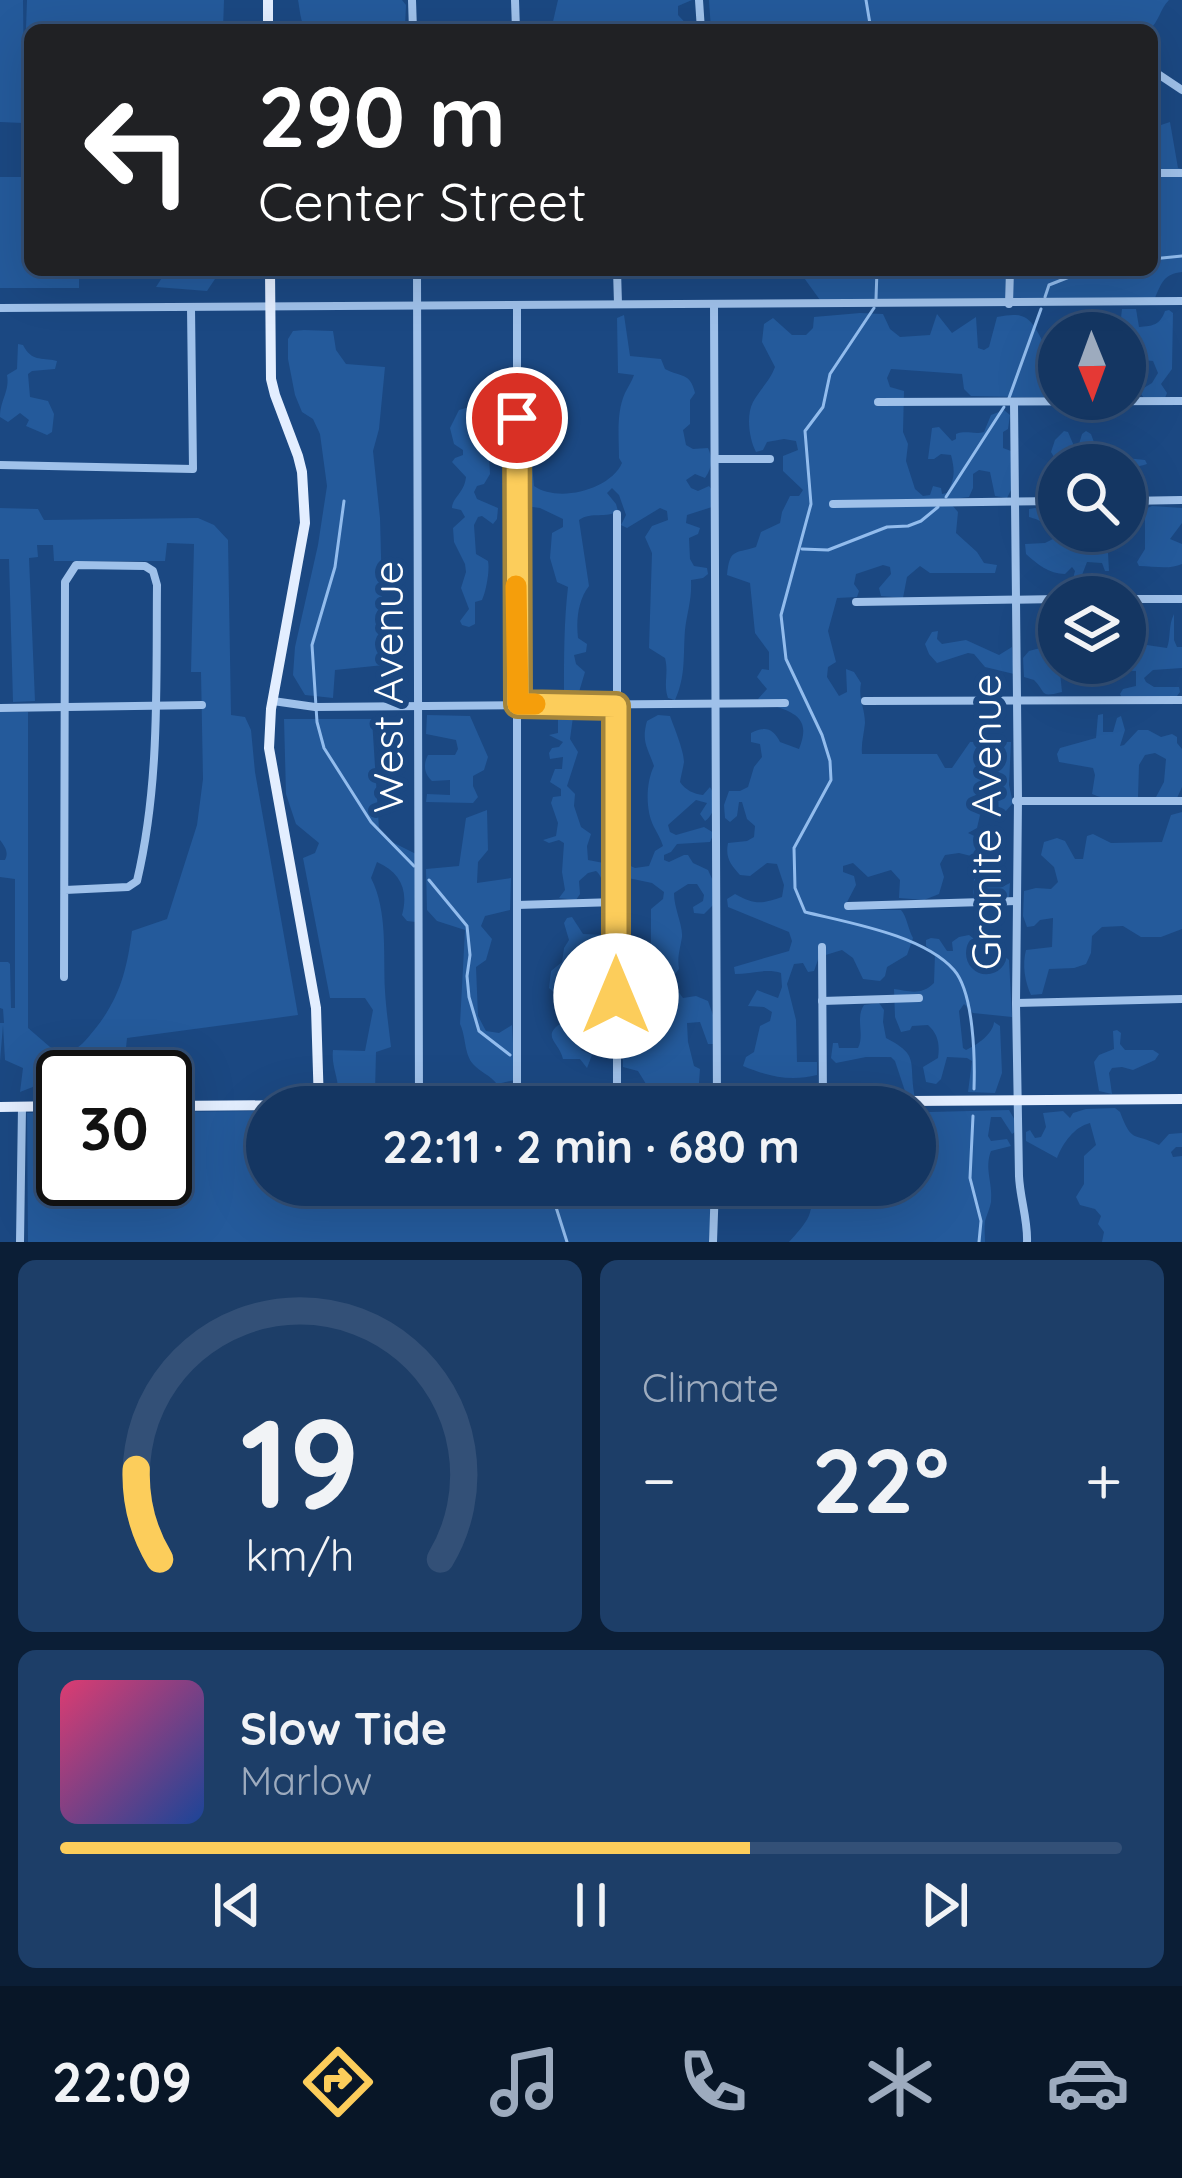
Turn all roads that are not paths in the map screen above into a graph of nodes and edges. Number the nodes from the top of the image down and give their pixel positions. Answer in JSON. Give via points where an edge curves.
{"nodes":[{"id":1,"x":270,"y":276,"type":"edge"},
{"id":2,"x":417,"y":276,"type":"edge"},
{"id":3,"x":617,"y":276,"type":"edge"},
{"id":4,"x":1010,"y":276,"type":"edge"},
{"id":5,"x":1182,"y":301,"type":"edge"},
{"id":6,"x":618,"y":304,"type":"junction"},
{"id":7,"x":714,"y":304,"type":"junction"},
{"id":8,"x":1009,"y":304,"type":"junction"},
{"id":9,"x":517,"y":306,"type":"junction"},
{"id":10,"x":417,"y":307,"type":"junction"},
{"id":11,"x":0,"y":308,"type":"edge"},
{"id":12,"x":191,"y":308,"type":"junction"},
{"id":13,"x":270,"y":308,"type":"junction"},
{"id":14,"x":1182,"y":401,"type":"edge"},
{"id":15,"x":878,"y":402,"type":"dead end"},
{"id":16,"x":1014,"y":402,"type":"junction"},
{"id":17,"x":716,"y":459,"type":"junction"},
{"id":18,"x":770,"y":459,"type":"dead end"},
{"id":19,"x":0,"y":465,"type":"edge"},
{"id":20,"x":1182,"y":500,"type":"edge"},
{"id":21,"x":1016,"y":501,"type":"junction"},
{"id":22,"x":1038,"y":501,"type":"edge"},
{"id":23,"x":1146,"y":501,"type":"edge"},
{"id":24,"x":833,"y":504,"type":"dead end"},
{"id":25,"x":617,"y":514,"type":"dead end"},
{"id":26,"x":1016,"y":599,"type":"junction"},
{"id":27,"x":1038,"y":599,"type":"edge"},
{"id":28,"x":1146,"y":599,"type":"edge"},
{"id":29,"x":1182,"y":599,"type":"edge"},
{"id":30,"x":856,"y":602,"type":"dead end"},
{"id":31,"x":1182,"y":700,"type":"edge"},
{"id":32,"x":273,"y":701,"type":"junction"},
{"id":33,"x":865,"y":701,"type":"dead end"},
{"id":34,"x":1016,"y":702,"type":"junction"},
{"id":35,"x":785,"y":703,"type":"dead end"},
{"id":36,"x":518,"y":704,"type":"junction"},
{"id":37,"x":202,"y":705,"type":"dead end"},
{"id":38,"x":715,"y":705,"type":"junction"},
{"id":39,"x":155,"y":706,"type":"junction"},
{"id":40,"x":417,"y":706,"type":"junction"},
{"id":41,"x":616,"y":706,"type":"junction"},
{"id":42,"x":0,"y":708,"type":"edge"},
{"id":43,"x":65,"y":708,"type":"junction"},
{"id":44,"x":1182,"y":801,"type":"edge"},
{"id":45,"x":1016,"y":802,"type":"junction"},
{"id":46,"x":65,"y":890,"type":"junction"},
{"id":47,"x":1017,"y":901,"type":"junction"},
{"id":48,"x":616,"y":902,"type":"junction"},
{"id":49,"x":517,"y":905,"type":"junction"},
{"id":50,"x":848,"y":907,"type":"dead end"},
{"id":51,"x":822,"y":947,"type":"dead end"},
{"id":52,"x":64,"y":977,"type":"dead end"},
{"id":53,"x":920,"y":998,"type":"dead end"},
{"id":54,"x":1182,"y":999,"type":"edge"},
{"id":55,"x":822,"y":1001,"type":"junction"},
{"id":56,"x":1016,"y":1003,"type":"junction"},
{"id":57,"x":318,"y":1086,"type":"edge"},
{"id":58,"x":419,"y":1086,"type":"edge"},
{"id":59,"x":517,"y":1086,"type":"edge"},
{"id":60,"x":617,"y":1086,"type":"edge"},
{"id":61,"x":718,"y":1086,"type":"edge"},
{"id":62,"x":823,"y":1086,"type":"edge"},
{"id":63,"x":1182,"y":1099,"type":"edge"},
{"id":64,"x":1018,"y":1100,"type":"junction"},
{"id":65,"x":936,"y":1101,"type":"edge"},
{"id":66,"x":246,"y":1105,"type":"edge"},
{"id":67,"x":192,"y":1106,"type":"edge"},
{"id":68,"x":0,"y":1107,"type":"edge"},
{"id":69,"x":22,"y":1107,"type":"junction"},
{"id":70,"x":36,"y":1107,"type":"edge"},
{"id":71,"x":714,"y":1206,"type":"edge"},
{"id":72,"x":20,"y":1242,"type":"edge"},
{"id":73,"x":713,"y":1242,"type":"edge"},
{"id":74,"x":1028,"y":1242,"type":"edge"}],
"edges":[{"from":1,"to":13,"type":"main road"},
{"from":2,"to":10,"type":"street","name":"West Avenue"},
{"from":3,"to":6,"type":"street"},
{"from":4,"to":8,"type":"street"},
{"from":5,"to":8,"type":"street"},
{"from":6,"to":7,"type":"street"},
{"from":6,"to":9,"type":"street"},
{"from":7,"to":8,"type":"street"},
{"from":7,"to":17,"type":"street"},
{"from":9,"to":10,"type":"street"},
{"from":9,"to":36,"type":"street"},
{"from":10,"to":13,"type":"street"},
{"from":10,"to":40,"type":"street","name":"West Avenue"},
{"from":11,"to":12,"type":"street"},
{"from":12,"to":13,"type":"street"},
{"from":12,"to":19,"type":"street","via":[[193,469]]},
{"from":13,"to":32,"type":"main road","via":[[272,379],[298,456],[305,523]]},
{"from":14,"to":16,"type":"street"},
{"from":15,"to":16,"type":"street"},
{"from":16,"to":21,"type":"street","name":"Granite Avenue"},
{"from":17,"to":18,"type":"street"},
{"from":17,"to":38,"type":"street"},
{"from":20,"to":23,"type":"street"},
{"from":21,"to":22,"type":"street"},
{"from":21,"to":24,"type":"street"},
{"from":21,"to":26,"type":"street","name":"Granite Avenue"},
{"from":25,"to":41,"type":"street"},
{"from":26,"to":27,"type":"street"},
{"from":26,"to":30,"type":"street"},
{"from":26,"to":34,"type":"street","name":"Granite Avenue"},
{"from":28,"to":29,"type":"street"},
{"from":31,"to":34,"type":"street"},
{"from":32,"to":40,"type":"street"},
{"from":32,"to":57,"type":"main road","via":[[269,748],[316,1009]]},
{"from":33,"to":34,"type":"street"},
{"from":34,"to":45,"type":"street","name":"Granite Avenue"},
{"from":35,"to":38,"type":"street"},
{"from":36,"to":40,"type":"street"},
{"from":36,"to":41,"type":"street"},
{"from":36,"to":49,"type":"street"},
{"from":37,"to":39,"type":"street"},
{"from":38,"to":41,"type":"street"},
{"from":38,"to":61,"type":"street"},
{"from":39,"to":43,"type":"street"},
{"from":39,"to":43,"type":"street","via":[[153,571],[87,563],[65,582]]},
{"from":39,"to":46,"type":"street","via":[[152,806],[137,881]]},
{"from":40,"to":58,"type":"street","name":"West Avenue"},
{"from":41,"to":48,"type":"street"},
{"from":42,"to":43,"type":"street"},
{"from":43,"to":46,"type":"street"},
{"from":44,"to":45,"type":"street"},
{"from":45,"to":47,"type":"street","name":"Granite Avenue"},
{"from":46,"to":52,"type":"street"},
{"from":47,"to":50,"type":"street"},
{"from":47,"to":56,"type":"street","name":"Granite Avenue"},
{"from":48,"to":49,"type":"street"},
{"from":48,"to":60,"type":"street"},
{"from":49,"to":59,"type":"street"},
{"from":51,"to":55,"type":"street"},
{"from":53,"to":55,"type":"street"},
{"from":54,"to":56,"type":"street"},
{"from":55,"to":62,"type":"street"},
{"from":56,"to":64,"type":"street","name":"Granite Avenue"},
{"from":63,"to":64,"type":"main road"},
{"from":64,"to":65,"type":"main road"},
{"from":64,"to":74,"type":"street","name":"Granite Avenue"},
{"from":66,"to":67,"type":"main road"},
{"from":68,"to":69,"type":"main road"},
{"from":69,"to":70,"type":"main road"},
{"from":69,"to":72,"type":"street"},
{"from":71,"to":73,"type":"street"}]}
